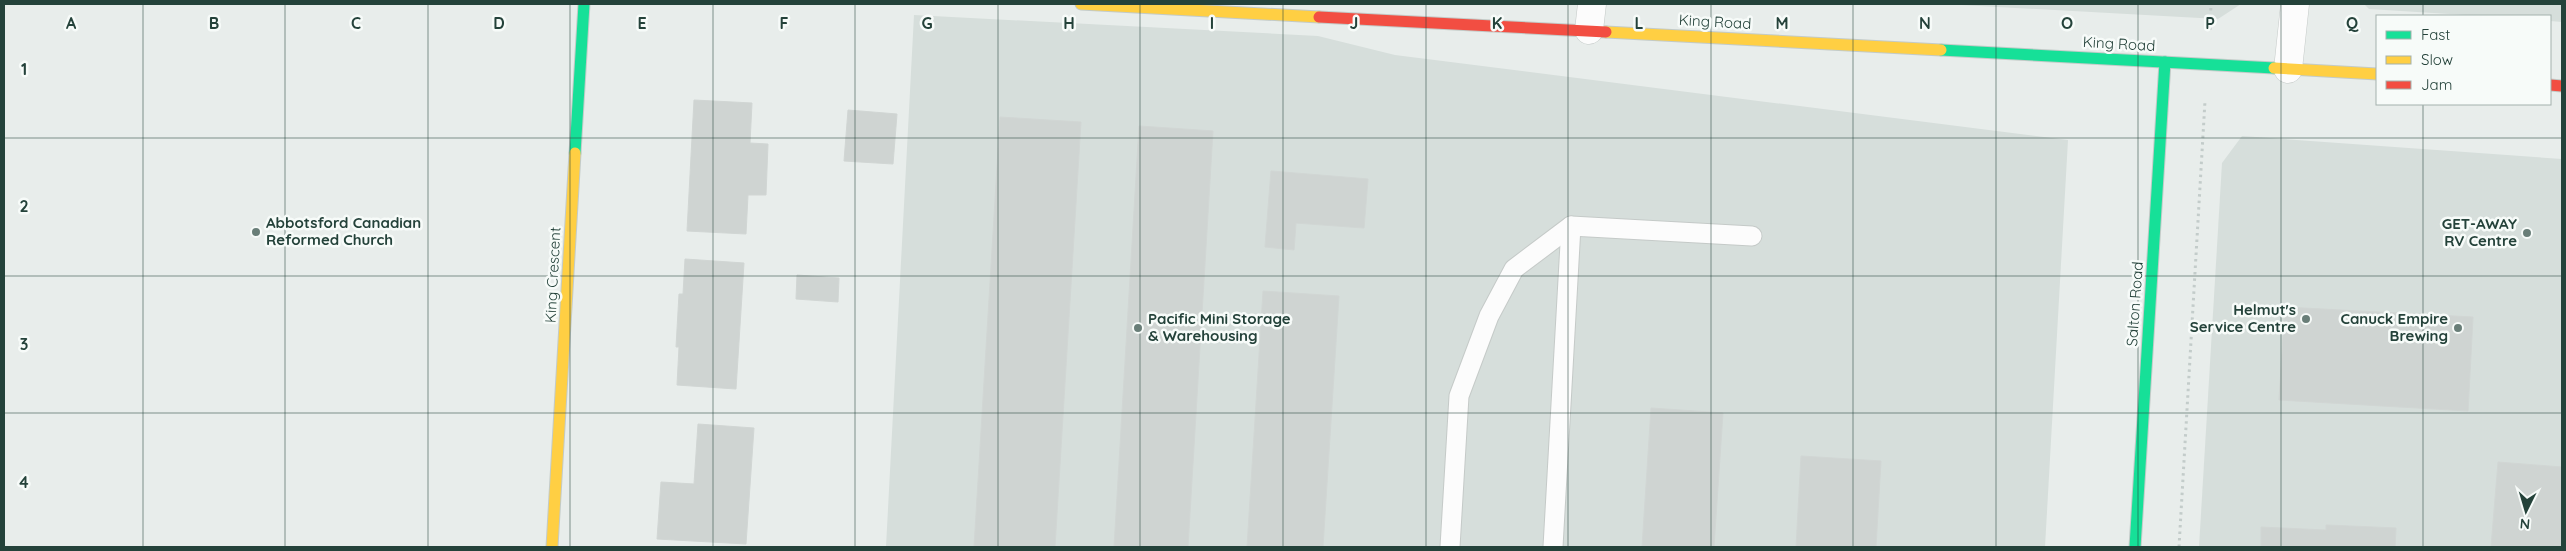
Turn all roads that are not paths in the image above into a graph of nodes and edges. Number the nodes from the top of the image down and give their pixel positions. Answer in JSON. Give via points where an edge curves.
{"nodes":[{"id":1,"x":584,"y":4,"type":"edge"},
{"id":2,"x":1080,"y":4,"type":"edge"},
{"id":3,"x":1592,"y":4,"type":"edge"},
{"id":4,"x":2295,"y":4,"type":"edge"},
{"id":5,"x":1589,"y":30,"type":"junction"},
{"id":6,"x":2165,"y":62,"type":"junction"},
{"id":7,"x":2288,"y":69,"type":"junction"},
{"id":8,"x":2376,"y":74,"type":"edge"},
{"id":9,"x":1571,"y":226,"type":"junction"},
{"id":10,"x":1752,"y":236,"type":"dead end"},
{"id":11,"x":552,"y":547,"type":"edge"},
{"id":12,"x":1450,"y":547,"type":"edge"},
{"id":13,"x":1553,"y":547,"type":"edge"},
{"id":14,"x":2135,"y":547,"type":"edge"}],
"edges":[{"from":1,"to":11,"type":"street","name":"King Crescent"},
{"from":2,"to":5,"type":"street","name":"King Road"},
{"from":3,"to":5,"type":"street"},
{"from":4,"to":7,"type":"street"},
{"from":5,"to":6,"type":"street","name":"King Road"},
{"from":6,"to":7,"type":"street","name":"King Road"},
{"from":6,"to":14,"type":"street","name":"Salton Road"},
{"from":7,"to":8,"type":"street","name":"King Road"},
{"from":9,"to":10,"type":"lane"},
{"from":9,"to":12,"type":"lane","via":[[1514,268],[1489,316],[1459,396]]},
{"from":9,"to":13,"type":"lane"}]}
